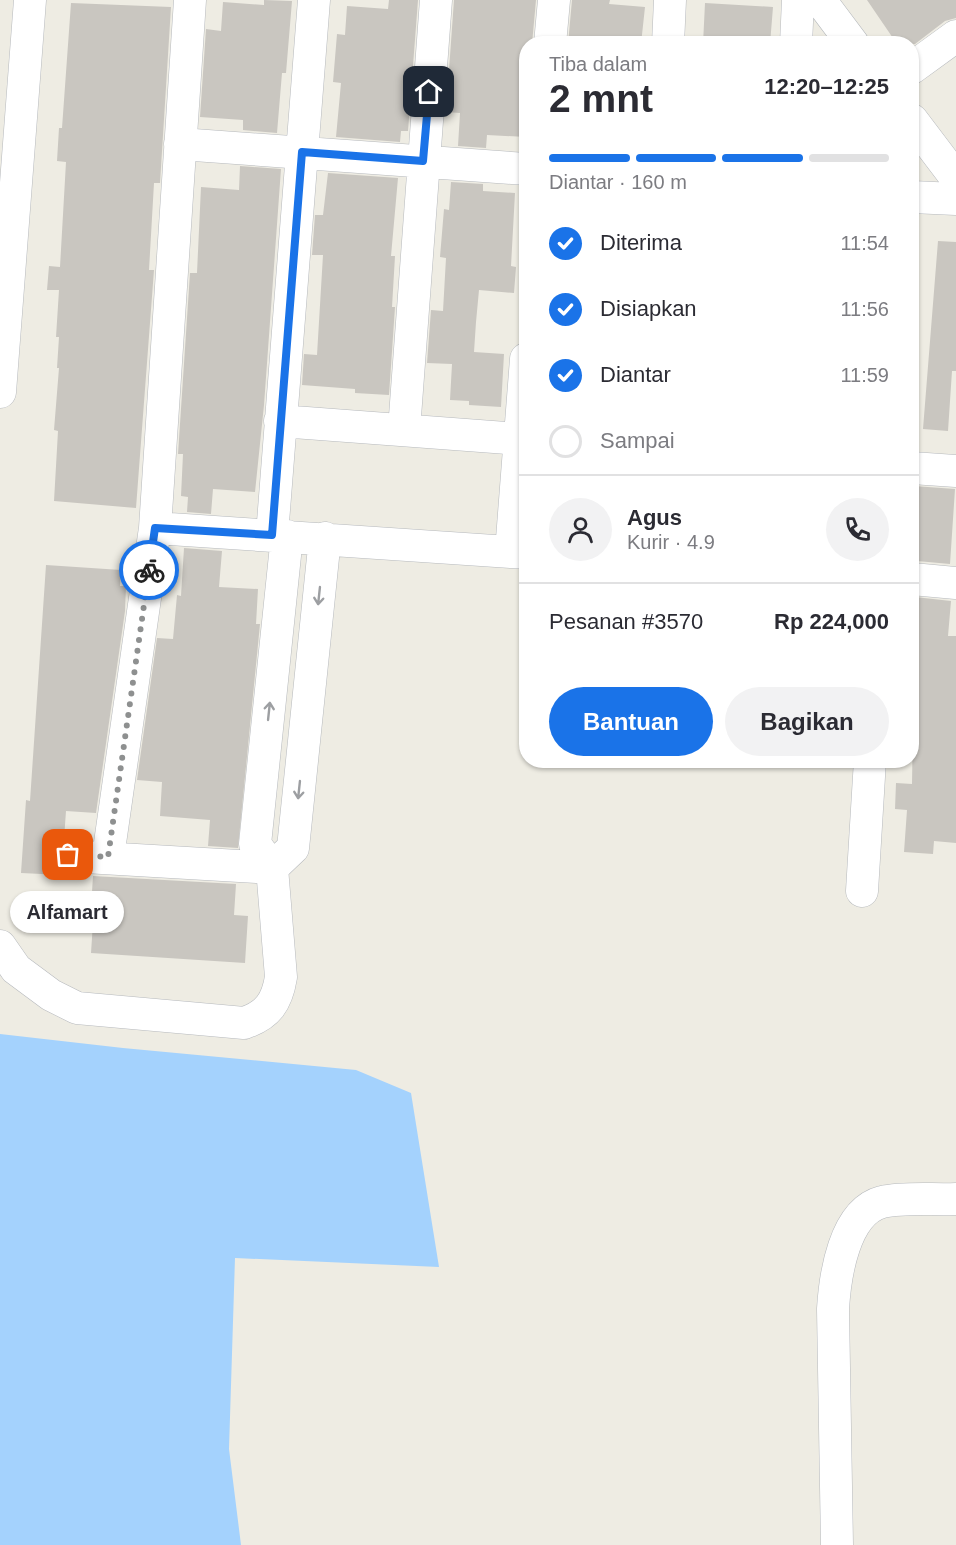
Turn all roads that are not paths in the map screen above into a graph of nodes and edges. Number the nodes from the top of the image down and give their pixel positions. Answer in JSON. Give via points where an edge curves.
{"nodes":[{"id":1,"x":30,"y":0,"type":"edge"},
{"id":2,"x":190,"y":0,"type":"edge"},
{"id":3,"x":314,"y":0,"type":"edge"},
{"id":4,"x":436,"y":0,"type":"edge"},
{"id":5,"x":554,"y":0,"type":"edge"},
{"id":6,"x":670,"y":0,"type":"edge"},
{"id":7,"x":798,"y":0,"type":"edge"},
{"id":8,"x":820,"y":0,"type":"edge"},
{"id":9,"x":551,"y":36,"type":"edge"},
{"id":10,"x":668,"y":36,"type":"edge"},
{"id":11,"x":796,"y":36,"type":"edge"},
{"id":12,"x":848,"y":36,"type":"edge"},
{"id":13,"x":956,"y":36,"type":"edge"},
{"id":14,"x":919,"y":63,"type":"edge"},
{"id":15,"x":919,"y":129,"type":"edge"},
{"id":16,"x":180,"y":144,"type":"junction"},
{"id":17,"x":302,"y":152,"type":"junction"},
{"id":18,"x":423,"y":161,"type":"junction"},
{"id":19,"x":519,"y":168,"type":"edge"},
{"id":20,"x":956,"y":178,"type":"edge"},
{"id":21,"x":919,"y":197,"type":"edge"},
{"id":22,"x":956,"y":199,"type":"edge"},
{"id":23,"x":0,"y":392,"type":"edge"},
{"id":24,"x":280,"y":421,"type":"junction"},
{"id":25,"x":404,"y":430,"type":"junction"},
{"id":26,"x":519,"y":439,"type":"edge"},
{"id":27,"x":919,"y":468,"type":"edge"},
{"id":28,"x":956,"y":471,"type":"edge"},
{"id":29,"x":155,"y":528,"type":"junction"},
{"id":30,"x":279,"y":536,"type":"junction"},
{"id":31,"x":325,"y":538,"type":"junction"},
{"id":32,"x":519,"y":552,"type":"edge"},
{"id":33,"x":919,"y":580,"type":"edge"},
{"id":34,"x":956,"y":583,"type":"edge"},
{"id":35,"x":870,"y":768,"type":"edge"},
{"id":36,"x":68,"y":855,"type":"dead end"},
{"id":37,"x":108,"y":857,"type":"junction"},
{"id":38,"x":272,"y":868,"type":"junction"},
{"id":39,"x":862,"y":891,"type":"dead end"},
{"id":40,"x":0,"y":946,"type":"edge"},
{"id":41,"x":956,"y":1199,"type":"edge"},
{"id":42,"x":837,"y":1545,"type":"edge"}],
"edges":[{"from":1,"to":23,"type":"street"},
{"from":2,"to":16,"type":"street"},
{"from":3,"to":17,"type":"street"},
{"from":4,"to":18,"type":"street"},
{"from":5,"to":9,"type":"street"},
{"from":6,"to":10,"type":"street"},
{"from":7,"to":11,"type":"street"},
{"from":8,"to":12,"type":"street"},
{"from":13,"to":14,"type":"street"},
{"from":15,"to":20,"type":"street"},
{"from":16,"to":17,"type":"street"},
{"from":16,"to":29,"type":"street"},
{"from":17,"to":18,"type":"street"},
{"from":17,"to":24,"type":"street"},
{"from":18,"to":19,"type":"street"},
{"from":18,"to":25,"type":"street"},
{"from":21,"to":22,"type":"street"},
{"from":24,"to":25,"type":"street"},
{"from":24,"to":30,"type":"street"},
{"from":25,"to":26,"type":"street"},
{"from":27,"to":28,"type":"street"},
{"from":29,"to":30,"type":"street"},
{"from":29,"to":37,"type":"street"},
{"from":30,"to":31,"type":"street"},
{"from":38,"to":30,"type":"street","one_way":true,"via":[[255,844]]},
{"from":31,"to":32,"type":"street"},
{"from":31,"to":38,"type":"street","one_way":true,"via":[[293,848]]},
{"from":33,"to":34,"type":"street"},
{"from":35,"to":39,"type":"street"},
{"from":36,"to":37,"type":"street"},
{"from":37,"to":38,"type":"street"},
{"from":38,"to":40,"type":"street","via":[[278,995],[270,1010],[244,1023],[77,1008],[51,995],[16,969]]},
{"from":41,"to":42,"type":"street","via":[[883,1202],[866,1209],[835,1274]]}]}
